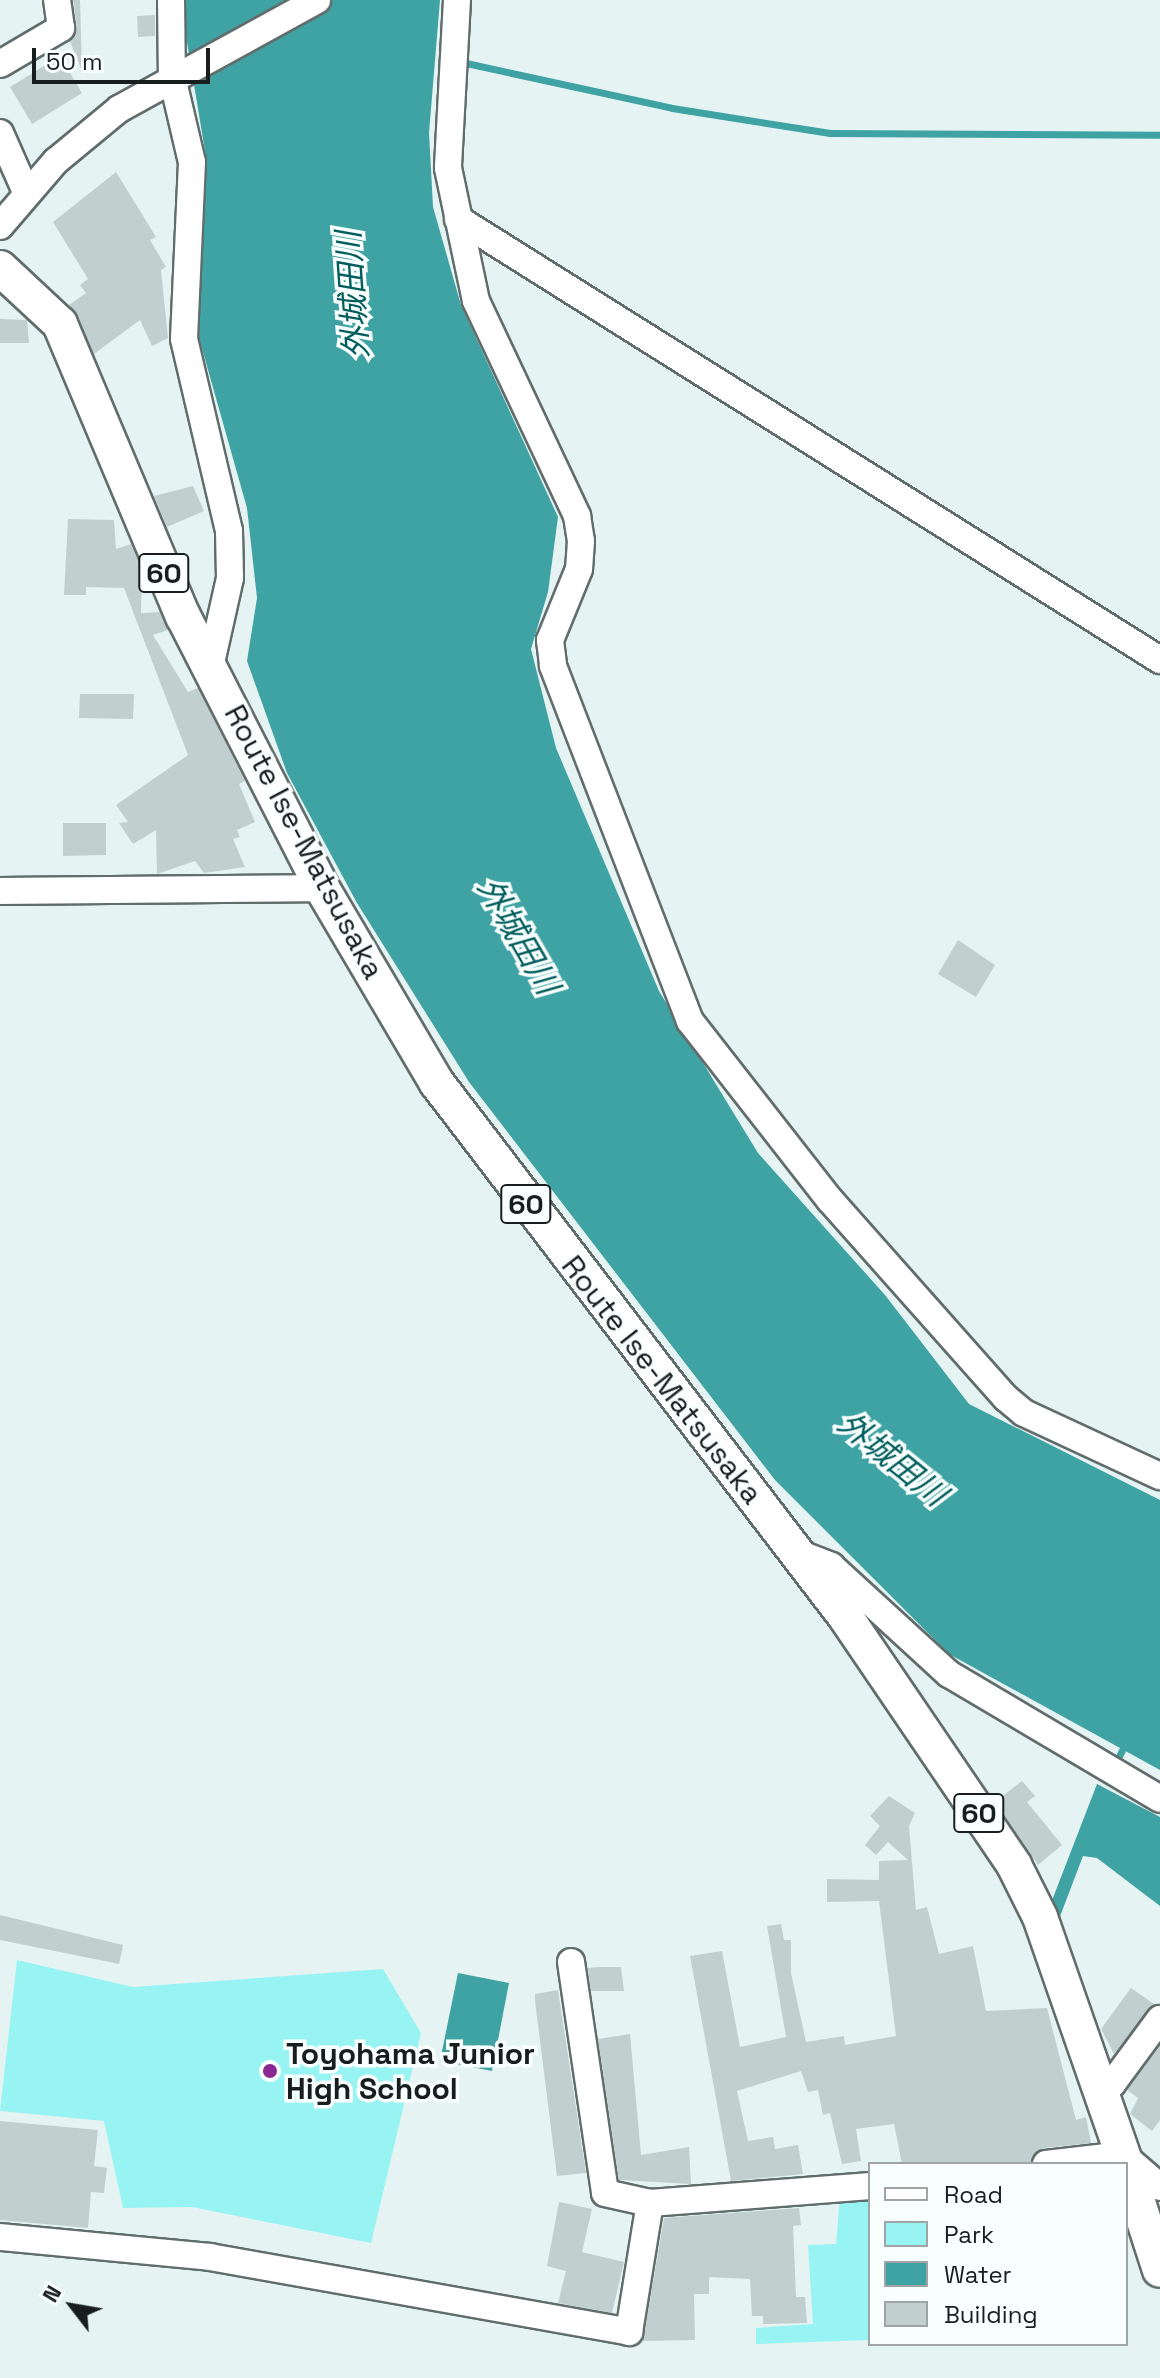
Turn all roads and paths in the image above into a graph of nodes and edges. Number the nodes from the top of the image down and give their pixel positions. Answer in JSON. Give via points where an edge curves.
{"nodes":[{"id":1,"x":57,"y":0,"type":"edge"},
{"id":2,"x":171,"y":0,"type":"edge"},
{"id":3,"x":317,"y":0,"type":"edge"},
{"id":4,"x":457,"y":0,"type":"edge"},
{"id":5,"x":0,"y":64,"type":"edge"},
{"id":6,"x":178,"y":73,"type":"junction"},
{"id":7,"x":0,"y":133,"type":"edge"},
{"id":8,"x":26,"y":192,"type":"junction"},
{"id":9,"x":458,"y":219,"type":"junction"},
{"id":10,"x":0,"y":226,"type":"edge"},
{"id":11,"x":0,"y":268,"type":"edge"},
{"id":12,"x":1160,"y":660,"type":"edge"},
{"id":13,"x":211,"y":663,"type":"junction"},
{"id":14,"x":322,"y":888,"type":"junction"},
{"id":15,"x":0,"y":891,"type":"edge"},
{"id":16,"x":1160,"y":1476,"type":"edge"},
{"id":17,"x":795,"y":1552,"type":"junction"},
{"id":18,"x":1160,"y":1799,"type":"edge"},
{"id":19,"x":571,"y":1962,"type":"dead end"},
{"id":20,"x":1160,"y":2019,"type":"edge"},
{"id":21,"x":1101,"y":2090,"type":"junction"},
{"id":22,"x":1141,"y":2170,"type":"edge"},
{"id":23,"x":868,"y":2186,"type":"edge"},
{"id":24,"x":650,"y":2203,"type":"junction"},
{"id":25,"x":0,"y":2237,"type":"edge"},
{"id":26,"x":1160,"y":2270,"type":"edge"}],
"edges":[{"from":1,"to":5,"type":"street","via":[[61,28]]},
{"from":2,"to":6,"type":"street"},
{"from":3,"to":6,"type":"street"},
{"from":4,"to":9,"type":"street","via":[[446,128]]},
{"from":6,"to":8,"type":"street","via":[[84,135]]},
{"from":6,"to":13,"type":"street","via":[[192,162],[184,339],[229,531],[230,578]]},
{"from":7,"to":8,"type":"street"},
{"from":8,"to":10,"type":"street"},
{"from":9,"to":12,"type":"street"},
{"from":9,"to":16,"type":"street","via":[[476,301],[577,516],[579,569],[550,640],[553,666],[690,1021],[830,1200],[1006,1398],[1024,1413]]},
{"from":11,"to":13,"type":"main road","name":"Route Ise-Matsusaka","number":"60","via":[[60,324],[166,576]]},
{"from":13,"to":14,"type":"main road","name":"Route Ise-Matsusaka","number":"60"},
{"from":14,"to":15,"type":"street"},
{"from":14,"to":17,"type":"main road","name":"Route Ise-Matsusaka","number":"60","via":[[466,1126]]},
{"from":17,"to":18,"type":"street","via":[[831,1566],[949,1674]]},
{"from":17,"to":21,"type":"main road","name":"Route Ise-Matsusaka","number":"60","via":[[1014,1865],[1040,1917]]},
{"from":19,"to":24,"type":"street","via":[[605,2193]]},
{"from":20,"to":21,"type":"street","via":[[1112,2084]]},
{"from":21,"to":22,"type":"main road","name":"Route Ise-Matsusaka","number":"60"},
{"from":22,"to":26,"type":"main road","name":"Route Ise-Matsusaka","number":"60"},
{"from":23,"to":24,"type":"street"},
{"from":24,"to":25,"type":"street","via":[[629,2332],[210,2257]]}]}
